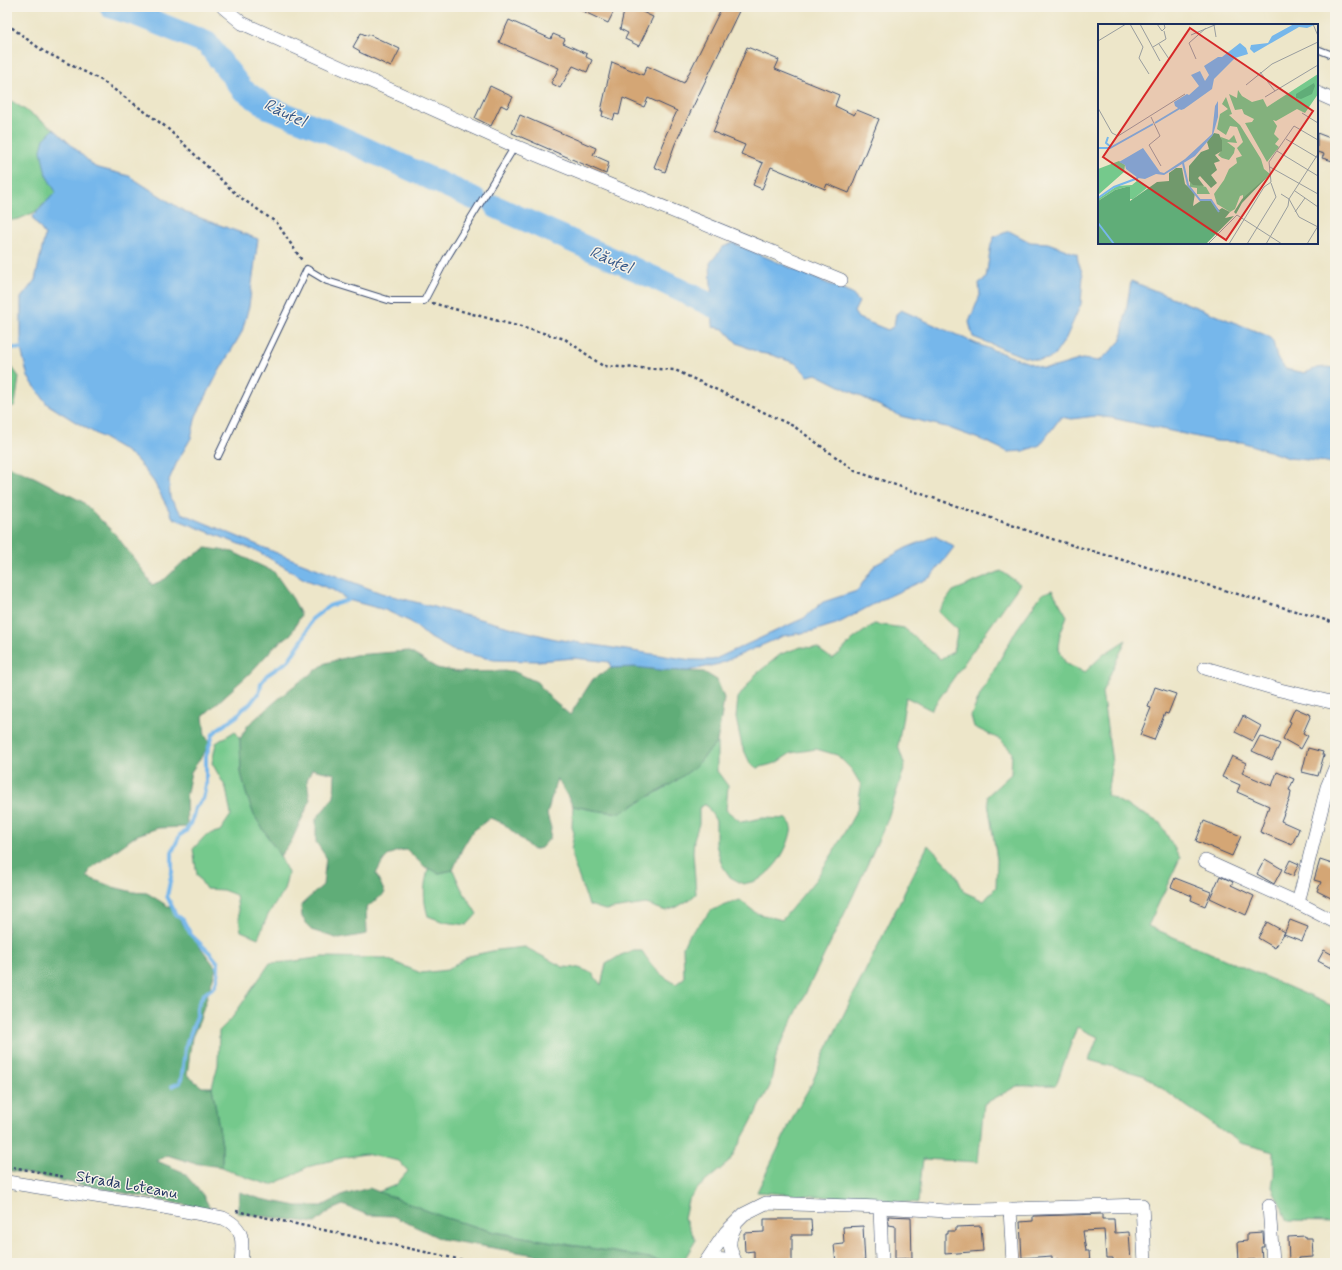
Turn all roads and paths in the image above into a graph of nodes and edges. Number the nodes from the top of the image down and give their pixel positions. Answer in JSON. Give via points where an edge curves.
{"nodes":[{"id":1,"x":223,"y":7,"type":"edge"},
{"id":2,"x":7,"y":24,"type":"edge"},
{"id":3,"x":1318,"y":49,"type":"edge"},
{"id":4,"x":1335,"y":56,"type":"edge"},
{"id":5,"x":1318,"y":93,"type":"edge"},
{"id":6,"x":1335,"y":101,"type":"edge"},
{"id":7,"x":515,"y":146,"type":"junction"},
{"id":8,"x":307,"y":269,"type":"junction"},
{"id":9,"x":841,"y":280,"type":"dead end"},
{"id":10,"x":424,"y":301,"type":"junction"},
{"id":11,"x":218,"y":456,"type":"dead end"},
{"id":12,"x":1335,"y":625,"type":"edge"},
{"id":13,"x":1205,"y":668,"type":"dead end"},
{"id":14,"x":1335,"y":703,"type":"edge"},
{"id":15,"x":1335,"y":768,"type":"edge"},
{"id":16,"x":1205,"y":861,"type":"dead end"},
{"id":17,"x":1298,"y":903,"type":"junction"},
{"id":18,"x":1335,"y":922,"type":"edge"},
{"id":19,"x":7,"y":1166,"type":"edge"},
{"id":20,"x":69,"y":1178,"type":"dead end"},
{"id":21,"x":7,"y":1182,"type":"edge"},
{"id":22,"x":1269,"y":1206,"type":"dead end"},
{"id":23,"x":880,"y":1207,"type":"junction"},
{"id":24,"x":1010,"y":1209,"type":"junction"},
{"id":25,"x":235,"y":1210,"type":"dead end"},
{"id":26,"x":744,"y":1214,"type":"junction"},
{"id":27,"x":240,"y":1263,"type":"edge"},
{"id":28,"x":476,"y":1263,"type":"edge"},
{"id":29,"x":706,"y":1263,"type":"edge"},
{"id":30,"x":732,"y":1263,"type":"edge"},
{"id":31,"x":736,"y":1263,"type":"edge"},
{"id":32,"x":882,"y":1263,"type":"edge"},
{"id":33,"x":1013,"y":1263,"type":"edge"},
{"id":34,"x":1145,"y":1263,"type":"edge"},
{"id":35,"x":1273,"y":1263,"type":"edge"}],
"edges":[{"from":1,"to":7,"type":"street","via":[[242,23]]},
{"from":2,"to":8,"type":"path","via":[[43,51],[101,80],[166,127],[237,195],[277,223]]},
{"from":3,"to":4,"type":"lane"},
{"from":5,"to":6,"type":"street"},
{"from":7,"to":9,"type":"street"},
{"from":7,"to":10,"type":"lane","via":[[446,259]]},
{"from":8,"to":10,"type":"lane","via":[[327,281],[391,301]]},
{"from":8,"to":11,"type":"lane"},
{"from":10,"to":12,"type":"path","via":[[564,339],[603,366],[675,370],[794,426],[855,471],[1055,540],[1329,621]]},
{"from":13,"to":14,"type":"street"},
{"from":15,"to":17,"type":"street","via":[[1327,787]]},
{"from":16,"to":17,"type":"street"},
{"from":17,"to":18,"type":"street"},
{"from":19,"to":20,"type":"path"},
{"from":21,"to":27,"type":"street","name":"Strada Loteanu","via":[[223,1218],[232,1222],[242,1239]]},
{"from":22,"to":35,"type":"street"},
{"from":23,"to":24,"type":"street","via":[[947,1211]]},
{"from":23,"to":26,"type":"street","via":[[766,1203]]},
{"from":23,"to":32,"type":"street"},
{"from":24,"to":33,"type":"street"},
{"from":24,"to":34,"type":"street","via":[[1142,1206]]},
{"from":25,"to":28,"type":"path"},
{"from":26,"to":29,"type":"street","via":[[726,1232]]},
{"from":26,"to":31,"type":"street","via":[[730,1238],[730,1251]]},
{"from":29,"to":30,"type":"street","via":[[722,1259]]}]}
